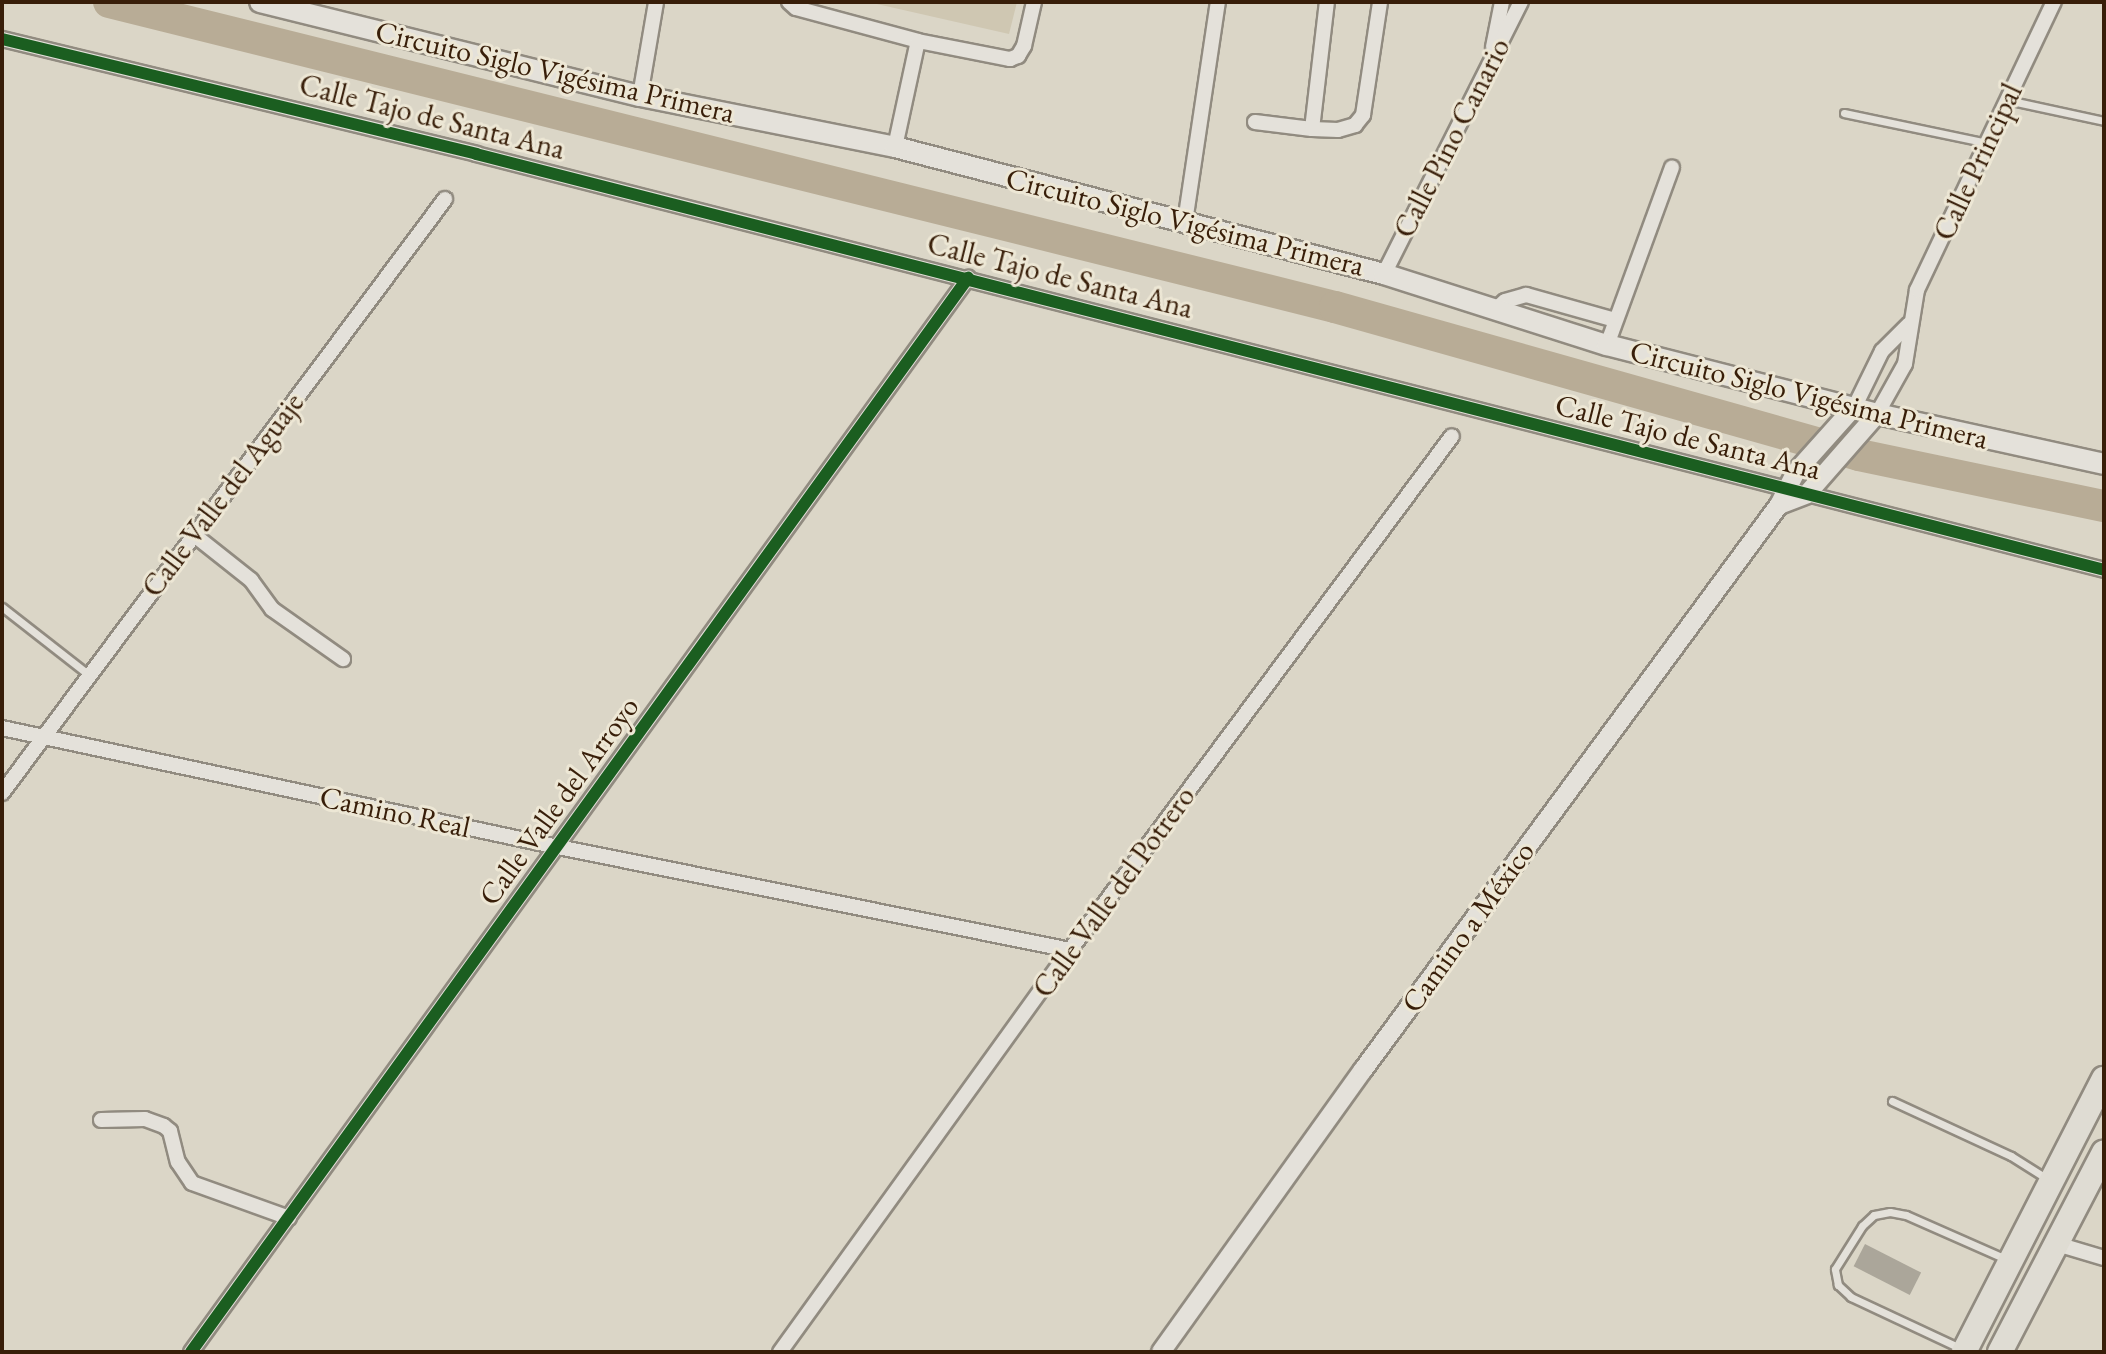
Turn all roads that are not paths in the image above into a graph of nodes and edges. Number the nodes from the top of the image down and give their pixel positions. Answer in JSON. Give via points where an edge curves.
{"nodes":[{"id":1,"x":260,"y":2,"type":"edge"},
{"id":2,"x":656,"y":2,"type":"edge"},
{"id":3,"x":789,"y":2,"type":"edge"},
{"id":4,"x":1034,"y":2,"type":"edge"},
{"id":5,"x":1218,"y":2,"type":"edge"},
{"id":6,"x":1327,"y":2,"type":"edge"},
{"id":7,"x":1380,"y":2,"type":"edge"},
{"id":8,"x":1502,"y":2,"type":"edge"},
{"id":9,"x":1521,"y":2,"type":"edge"},
{"id":10,"x":2054,"y":2,"type":"edge"},
{"id":11,"x":2,"y":39,"type":"edge"},
{"id":12,"x":918,"y":41,"type":"junction"},
{"id":13,"x":1490,"y":63,"type":"junction"},
{"id":14,"x":640,"y":96,"type":"junction"},
{"id":15,"x":2007,"y":100,"type":"junction"},
{"id":16,"x":1844,"y":113,"type":"dead end"},
{"id":17,"x":2104,"y":121,"type":"edge"},
{"id":18,"x":1255,"y":122,"type":"dead end"},
{"id":19,"x":1312,"y":129,"type":"junction"},
{"id":20,"x":1987,"y":143,"type":"junction"},
{"id":21,"x":895,"y":147,"type":"junction"},
{"id":22,"x":1672,"y":167,"type":"dead end"},
{"id":23,"x":445,"y":199,"type":"dead end"},
{"id":24,"x":1185,"y":222,"type":"junction"},
{"id":25,"x":1384,"y":274,"type":"junction"},
{"id":26,"x":968,"y":278,"type":"junction"},
{"id":27,"x":1495,"y":310,"type":"junction"},
{"id":28,"x":1615,"y":320,"type":"junction"},
{"id":29,"x":1909,"y":324,"type":"junction"},
{"id":30,"x":1607,"y":345,"type":"junction"},
{"id":31,"x":1849,"y":413,"type":"junction"},
{"id":32,"x":1877,"y":414,"type":"junction"},
{"id":33,"x":1452,"y":436,"type":"dead end"},
{"id":34,"x":2104,"y":464,"type":"edge"},
{"id":35,"x":1790,"y":480,"type":"junction"},
{"id":36,"x":1810,"y":491,"type":"junction"},
{"id":37,"x":1779,"y":505,"type":"junction"},
{"id":38,"x":193,"y":534,"type":"junction"},
{"id":39,"x":2104,"y":570,"type":"edge"},
{"id":40,"x":2,"y":607,"type":"edge"},
{"id":41,"x":343,"y":659,"type":"dead end"},
{"id":42,"x":89,"y":675,"type":"junction"},
{"id":43,"x":2,"y":728,"type":"edge"},
{"id":44,"x":42,"y":737,"type":"junction"},
{"id":45,"x":2,"y":793,"type":"edge"},
{"id":46,"x":558,"y":847,"type":"junction"},
{"id":47,"x":1070,"y":950,"type":"junction"},
{"id":48,"x":2104,"y":1079,"type":"edge"},
{"id":49,"x":1892,"y":1101,"type":"dead end"},
{"id":50,"x":101,"y":1120,"type":"dead end"},
{"id":51,"x":2104,"y":1152,"type":"edge"},
{"id":52,"x":2051,"y":1181,"type":"junction"},
{"id":53,"x":289,"y":1218,"type":"junction"},
{"id":54,"x":2057,"y":1244,"type":"junction"},
{"id":55,"x":2104,"y":1258,"type":"edge"},
{"id":56,"x":2010,"y":1261,"type":"junction"},
{"id":57,"x":1965,"y":1351,"type":"edge"},
{"id":58,"x":191,"y":1352,"type":"edge"},
{"id":59,"x":780,"y":1352,"type":"edge"},
{"id":60,"x":1161,"y":1352,"type":"edge"},
{"id":61,"x":2000,"y":1352,"type":"edge"}],
"edges":[{"from":1,"to":14,"type":"main road","name":"Circuito Siglo Vigésima Primera"},
{"from":2,"to":14,"type":"street"},
{"from":3,"to":12,"type":"street"},
{"from":4,"to":12,"type":"street","via":[[1018,56],[1010,59]]},
{"from":5,"to":24,"type":"street"},
{"from":6,"to":19,"type":"street"},
{"from":7,"to":19,"type":"street","via":[[1363,115],[1355,125],[1338,130]]},
{"from":8,"to":13,"type":"street"},
{"from":9,"to":13,"type":"street","name":"Calle Pino Canario"},
{"from":10,"to":15,"type":"street","name":"Calle Principal"},
{"from":11,"to":26,"type":"street","name":"Calle Tajo de Santa Ana"},
{"from":12,"to":21,"type":"street"},
{"from":13,"to":25,"type":"street","name":"Calle Pino Canario"},
{"from":14,"to":21,"type":"main road","name":"Circuito Siglo Vigésima Primera"},
{"from":15,"to":17,"type":"lane"},
{"from":15,"to":20,"type":"street","name":"Calle Principal"},
{"from":16,"to":20,"type":"lane"},
{"from":18,"to":19,"type":"street"},
{"from":20,"to":29,"type":"street","name":"Calle Principal","via":[[1917,290]]},
{"from":21,"to":24,"type":"main road","name":"Circuito Siglo Vigésima Primera"},
{"from":22,"to":28,"type":"street"},
{"from":23,"to":38,"type":"street","name":"Calle Valle del Aguaje"},
{"from":24,"to":25,"type":"main road","name":"Circuito Siglo Vigésima Primera"},
{"from":25,"to":27,"type":"main road","name":"Circuito Siglo Vigésima Primera"},
{"from":26,"to":35,"type":"street","name":"Calle Tajo de Santa Ana"},
{"from":26,"to":46,"type":"street","name":"Calle Valle del Arroyo"},
{"from":27,"to":28,"type":"street","via":[[1526,295]]},
{"from":27,"to":30,"type":"main road","name":"Circuito Siglo Vigésima Primera"},
{"from":28,"to":30,"type":"street"},
{"from":29,"to":31,"type":"street","name":"Calle Principal","via":[[1882,351]]},
{"from":29,"to":32,"type":"street","name":"Calle Principal","via":[[1905,364]]},
{"from":30,"to":31,"type":"main road","name":"Circuito Siglo Vigésima Primera"},
{"from":31,"to":32,"type":"main road","name":"Circuito Siglo Vigésima Primera"},
{"from":31,"to":35,"type":"street","name":"Calle Principal"},
{"from":32,"to":34,"type":"main road","name":"Circuito Siglo Vigésima Primera"},
{"from":32,"to":36,"type":"street","name":"Calle Principal"},
{"from":33,"to":47,"type":"street","name":"Calle Valle del Potrero"},
{"from":35,"to":36,"type":"street","name":"Calle Tajo de Santa Ana"},
{"from":35,"to":37,"type":"street","name":"Camino a México"},
{"from":36,"to":37,"type":"street"},
{"from":36,"to":39,"type":"street","name":"Calle Tajo de Santa Ana"},
{"from":37,"to":60,"type":"street","name":"Camino a México"},
{"from":38,"to":41,"type":"street","via":[[251,580],[272,609]]},
{"from":38,"to":42,"type":"street","name":"Calle Valle del Aguaje"},
{"from":40,"to":42,"type":"lane"},
{"from":42,"to":44,"type":"street","name":"Calle Valle del Aguaje"},
{"from":43,"to":44,"type":"street","name":"Camino Real"},
{"from":44,"to":45,"type":"street","name":"Calle Valle del Aguaje"},
{"from":44,"to":46,"type":"street","name":"Camino Real"},
{"from":46,"to":47,"type":"street","name":"Camino Real"},
{"from":46,"to":53,"type":"street","name":"Calle Valle del Arroyo"},
{"from":47,"to":59,"type":"street","name":"Calle Valle del Potrero"},
{"from":48,"to":52,"type":"highway"},
{"from":49,"to":52,"type":"lane","via":[[2011,1156]]},
{"from":50,"to":53,"type":"street","via":[[145,1119],[164,1126],[192,1183]]},
{"from":51,"to":54,"type":"highway"},
{"from":52,"to":56,"type":"highway"},
{"from":53,"to":58,"type":"street","name":"Calle Valle del Arroyo"},
{"from":54,"to":55,"type":"street"},
{"from":54,"to":61,"type":"highway"},
{"from":56,"to":57,"type":"highway"},
{"from":56,"to":57,"type":"lane","via":[[1890,1212],[1874,1215],[1862,1226],[1835,1269],[1838,1285],[1851,1297]]}]}
